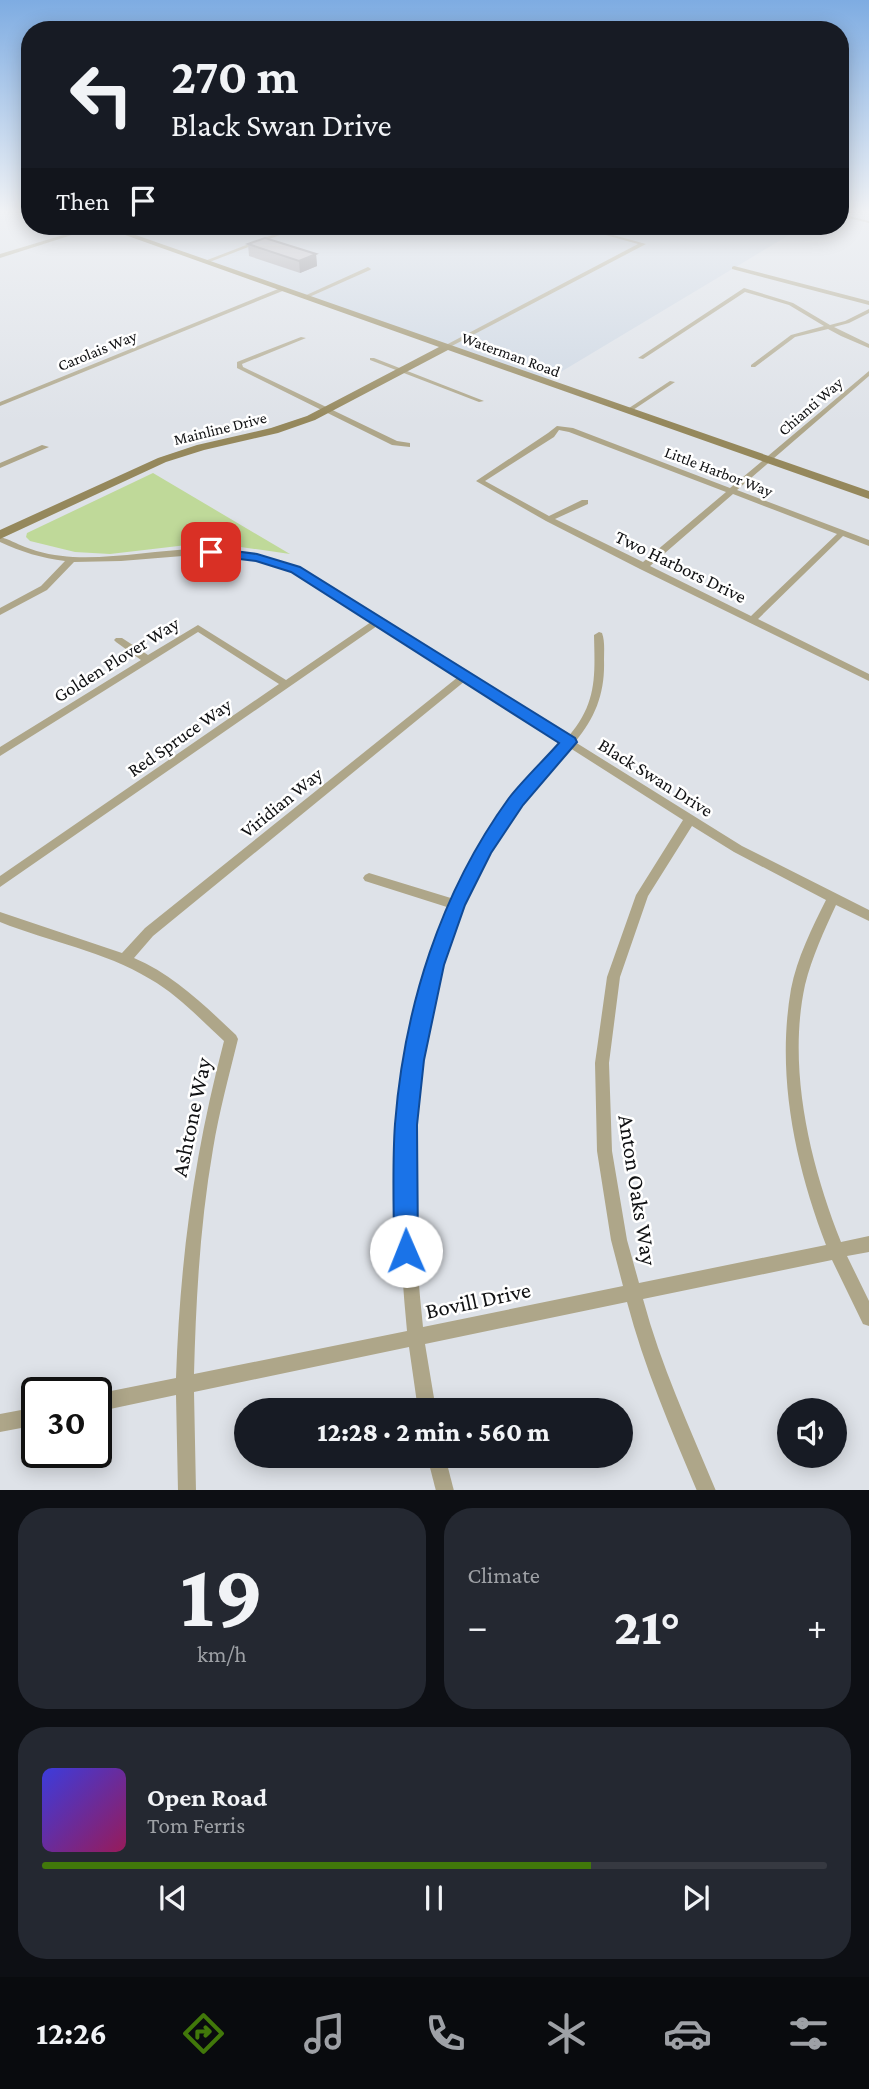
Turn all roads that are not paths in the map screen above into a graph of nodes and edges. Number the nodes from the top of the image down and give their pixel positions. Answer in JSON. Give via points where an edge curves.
{"nodes":[{"id":1,"x":264,"y":283,"type":"edge"},
{"id":2,"x":338,"y":283,"type":"edge"},
{"id":3,"x":569,"y":283,"type":"edge"},
{"id":4,"x":790,"y":283,"type":"edge"},
{"id":5,"x":283,"y":289,"type":"junction"},
{"id":6,"x":305,"y":297,"type":"junction"},
{"id":7,"x":869,"y":303,"type":"edge"},
{"id":8,"x":869,"y":311,"type":"edge"},
{"id":9,"x":829,"y":327,"type":"junction"},
{"id":10,"x":303,"y":338,"type":"dead end"},
{"id":11,"x":869,"y":346,"type":"edge"},
{"id":12,"x":446,"y":347,"type":"junction"},
{"id":13,"x":641,"y":358,"type":"dead end"},
{"id":14,"x":372,"y":359,"type":"dead end"},
{"id":15,"x":753,"y":366,"type":"dead end"},
{"id":16,"x":403,"y":370,"type":"junction"},
{"id":17,"x":869,"y":373,"type":"edge"},
{"id":18,"x":672,"y":382,"type":"dead end"},
{"id":19,"x":481,"y":401,"type":"dead end"},
{"id":20,"x":0,"y":404,"type":"edge"},
{"id":21,"x":326,"y":410,"type":"junction"},
{"id":22,"x":628,"y":411,"type":"junction"},
{"id":23,"x":407,"y":445,"type":"dead end"},
{"id":24,"x":45,"y":447,"type":"dead end"},
{"id":25,"x":769,"y":460,"type":"junction"},
{"id":26,"x":0,"y":466,"type":"edge"},
{"id":27,"x":480,"y":481,"type":"joint"},
{"id":28,"x":733,"y":491,"type":"junction"},
{"id":29,"x":869,"y":495,"type":"edge"},
{"id":30,"x":585,"y":502,"type":"dead end"},
{"id":31,"x":549,"y":519,"type":"junction"},
{"id":32,"x":842,"y":533,"type":"junction"},
{"id":33,"x":0,"y":537,"type":"edge"},
{"id":34,"x":869,"y":543,"type":"edge"},
{"id":35,"x":72,"y":559,"type":"junction"},
{"id":36,"x":643,"y":567,"type":"junction"},
{"id":37,"x":0,"y":612,"type":"edge"},
{"id":38,"x":752,"y":620,"type":"junction"},
{"id":39,"x":378,"y":621,"type":"junction"},
{"id":40,"x":600,"y":635,"type":"dead end"},
{"id":41,"x":119,"y":640,"type":"dead end"},
{"id":42,"x":148,"y":660,"type":"junction"},
{"id":43,"x":465,"y":676,"type":"junction"},
{"id":44,"x":869,"y":678,"type":"edge"},
{"id":45,"x":286,"y":684,"type":"junction"},
{"id":46,"x":569,"y":742,"type":"junction"},
{"id":47,"x":0,"y":752,"type":"edge"},
{"id":48,"x":690,"y":819,"type":"junction"},
{"id":49,"x":369,"y":878,"type":"dead end"},
{"id":50,"x":0,"y":882,"type":"edge"},
{"id":51,"x":833,"y":898,"type":"junction"},
{"id":52,"x":456,"y":905,"type":"junction"},
{"id":53,"x":869,"y":916,"type":"edge"},
{"id":54,"x":0,"y":917,"type":"edge"},
{"id":55,"x":124,"y":960,"type":"junction"},
{"id":56,"x":869,"y":1244,"type":"edge"},
{"id":57,"x":837,"y":1251,"type":"junction"},
{"id":58,"x":632,"y":1293,"type":"junction"},
{"id":59,"x":869,"y":1318,"type":"edge"},
{"id":60,"x":415,"y":1338,"type":"junction"},
{"id":61,"x":184,"y":1385,"type":"junction"},
{"id":62,"x":425,"y":1398,"type":"edge"},
{"id":63,"x":112,"y":1400,"type":"edge"},
{"id":64,"x":21,"y":1419,"type":"edge"},
{"id":65,"x":0,"y":1423,"type":"edge"},
{"id":66,"x":439,"y":1468,"type":"edge"},
{"id":67,"x":187,"y":1490,"type":"edge"},
{"id":68,"x":444,"y":1490,"type":"edge"},
{"id":69,"x":707,"y":1490,"type":"edge"}],
"edges":[{"from":1,"to":5,"type":"main road","name":"Waterman Road"},
{"from":2,"to":6,"type":"street"},
{"from":3,"to":12,"type":"street"},
{"from":4,"to":7,"type":"street"},
{"from":5,"to":6,"type":"main road","name":"Waterman Road"},
{"from":5,"to":20,"type":"street","name":"Carolais Way"},
{"from":6,"to":12,"type":"main road","name":"Waterman Road"},
{"from":8,"to":9,"type":"street"},
{"from":9,"to":11,"type":"street"},
{"from":9,"to":13,"type":"street","via":[[791,304],[744,290]]},
{"from":9,"to":15,"type":"street","via":[[793,336]]},
{"from":10,"to":21,"type":"street","via":[[239,363],[240,368]]},
{"from":12,"to":16,"type":"main road","name":"Mainline Drive"},
{"from":12,"to":22,"type":"main road","name":"Waterman Road"},
{"from":14,"to":16,"type":"street"},
{"from":16,"to":19,"type":"street"},
{"from":16,"to":21,"type":"main road","name":"Mainline Drive"},
{"from":17,"to":25,"type":"street","name":"Chianti Way"},
{"from":18,"to":22,"type":"street"},
{"from":21,"to":23,"type":"street"},
{"from":21,"to":33,"type":"main road","name":"Mainline Drive","via":[[274,431],[162,460]]},
{"from":22,"to":25,"type":"main road","name":"Waterman Road"},
{"from":24,"to":26,"type":"street"},
{"from":25,"to":28,"type":"street","name":"Chianti Way"},
{"from":25,"to":29,"type":"main road","name":"Waterman Road"},
{"from":27,"to":28,"type":"street","name":"Little Harbor Way","via":[[557,428]]},
{"from":27,"to":31,"type":"street","name":"Two Harbors Drive"},
{"from":28,"to":32,"type":"street","name":"Little Harbor Way"},
{"from":28,"to":36,"type":"street","name":"Chianti Way"},
{"from":30,"to":31,"type":"street"},
{"from":31,"to":36,"type":"street","name":"Two Harbors Drive"},
{"from":32,"to":34,"type":"street","name":"Little Harbor Way"},
{"from":32,"to":38,"type":"street"},
{"from":33,"to":35,"type":"street","name":"Black Swan Drive","via":[[35,553]]},
{"from":35,"to":37,"type":"street","via":[[44,588]]},
{"from":35,"to":39,"type":"street","name":"Black Swan Drive","via":[[110,561],[203,552],[257,557],[295,569]]},
{"from":36,"to":38,"type":"street","name":"Two Harbors Drive"},
{"from":38,"to":44,"type":"street","name":"Two Harbors Drive"},
{"from":39,"to":43,"type":"street","name":"Black Swan Drive"},
{"from":39,"to":45,"type":"street","name":"Red Spruce Way"},
{"from":40,"to":46,"type":"street","via":[[600,682],[595,701]]},
{"from":41,"to":42,"type":"street"},
{"from":42,"to":45,"type":"street","name":"Golden Plover Way","via":[[198,628]]},
{"from":42,"to":47,"type":"street","name":"Golden Plover Way"},
{"from":43,"to":46,"type":"street","name":"Black Swan Drive"},
{"from":43,"to":55,"type":"street","name":"Viridian Way","via":[[149,932]]},
{"from":45,"to":50,"type":"street","name":"Red Spruce Way"},
{"from":46,"to":48,"type":"street","name":"Black Swan Drive"},
{"from":46,"to":52,"type":"street","via":[[500,824]]},
{"from":48,"to":51,"type":"street","name":"Black Swan Drive","via":[[766,866]]},
{"from":48,"to":58,"type":"street","name":"Anton Oaks Way","via":[[653,870],[635,906],[607,1007],[602,1070],[605,1155]]},
{"from":49,"to":52,"type":"street"},
{"from":51,"to":53,"type":"street","name":"Black Swan Drive"},
{"from":51,"to":57,"type":"street","via":[[809,950],[799,986],[793,1041],[794,1087],[806,1155]]},
{"from":52,"to":60,"type":"street","via":[[421,1020],[406,1125],[406,1251]]},
{"from":54,"to":55,"type":"street","name":"Ashtone Way"},
{"from":55,"to":61,"type":"street","name":"Ashtone Way","via":[[177,990],[231,1039],[198,1195]]},
{"from":56,"to":57,"type":"street","name":"Bovill Drive"},
{"from":57,"to":58,"type":"street","name":"Bovill Drive"},
{"from":57,"to":59,"type":"street"},
{"from":58,"to":60,"type":"street","name":"Bovill Drive"},
{"from":58,"to":69,"type":"street","name":"Anton Oaks Way","via":[[656,1368]]},
{"from":60,"to":61,"type":"street","name":"Bovill Drive"},
{"from":60,"to":62,"type":"street"},
{"from":61,"to":63,"type":"street","name":"Bovill Drive"},
{"from":61,"to":67,"type":"street"},
{"from":64,"to":65,"type":"street"},
{"from":66,"to":68,"type":"street"}]}
